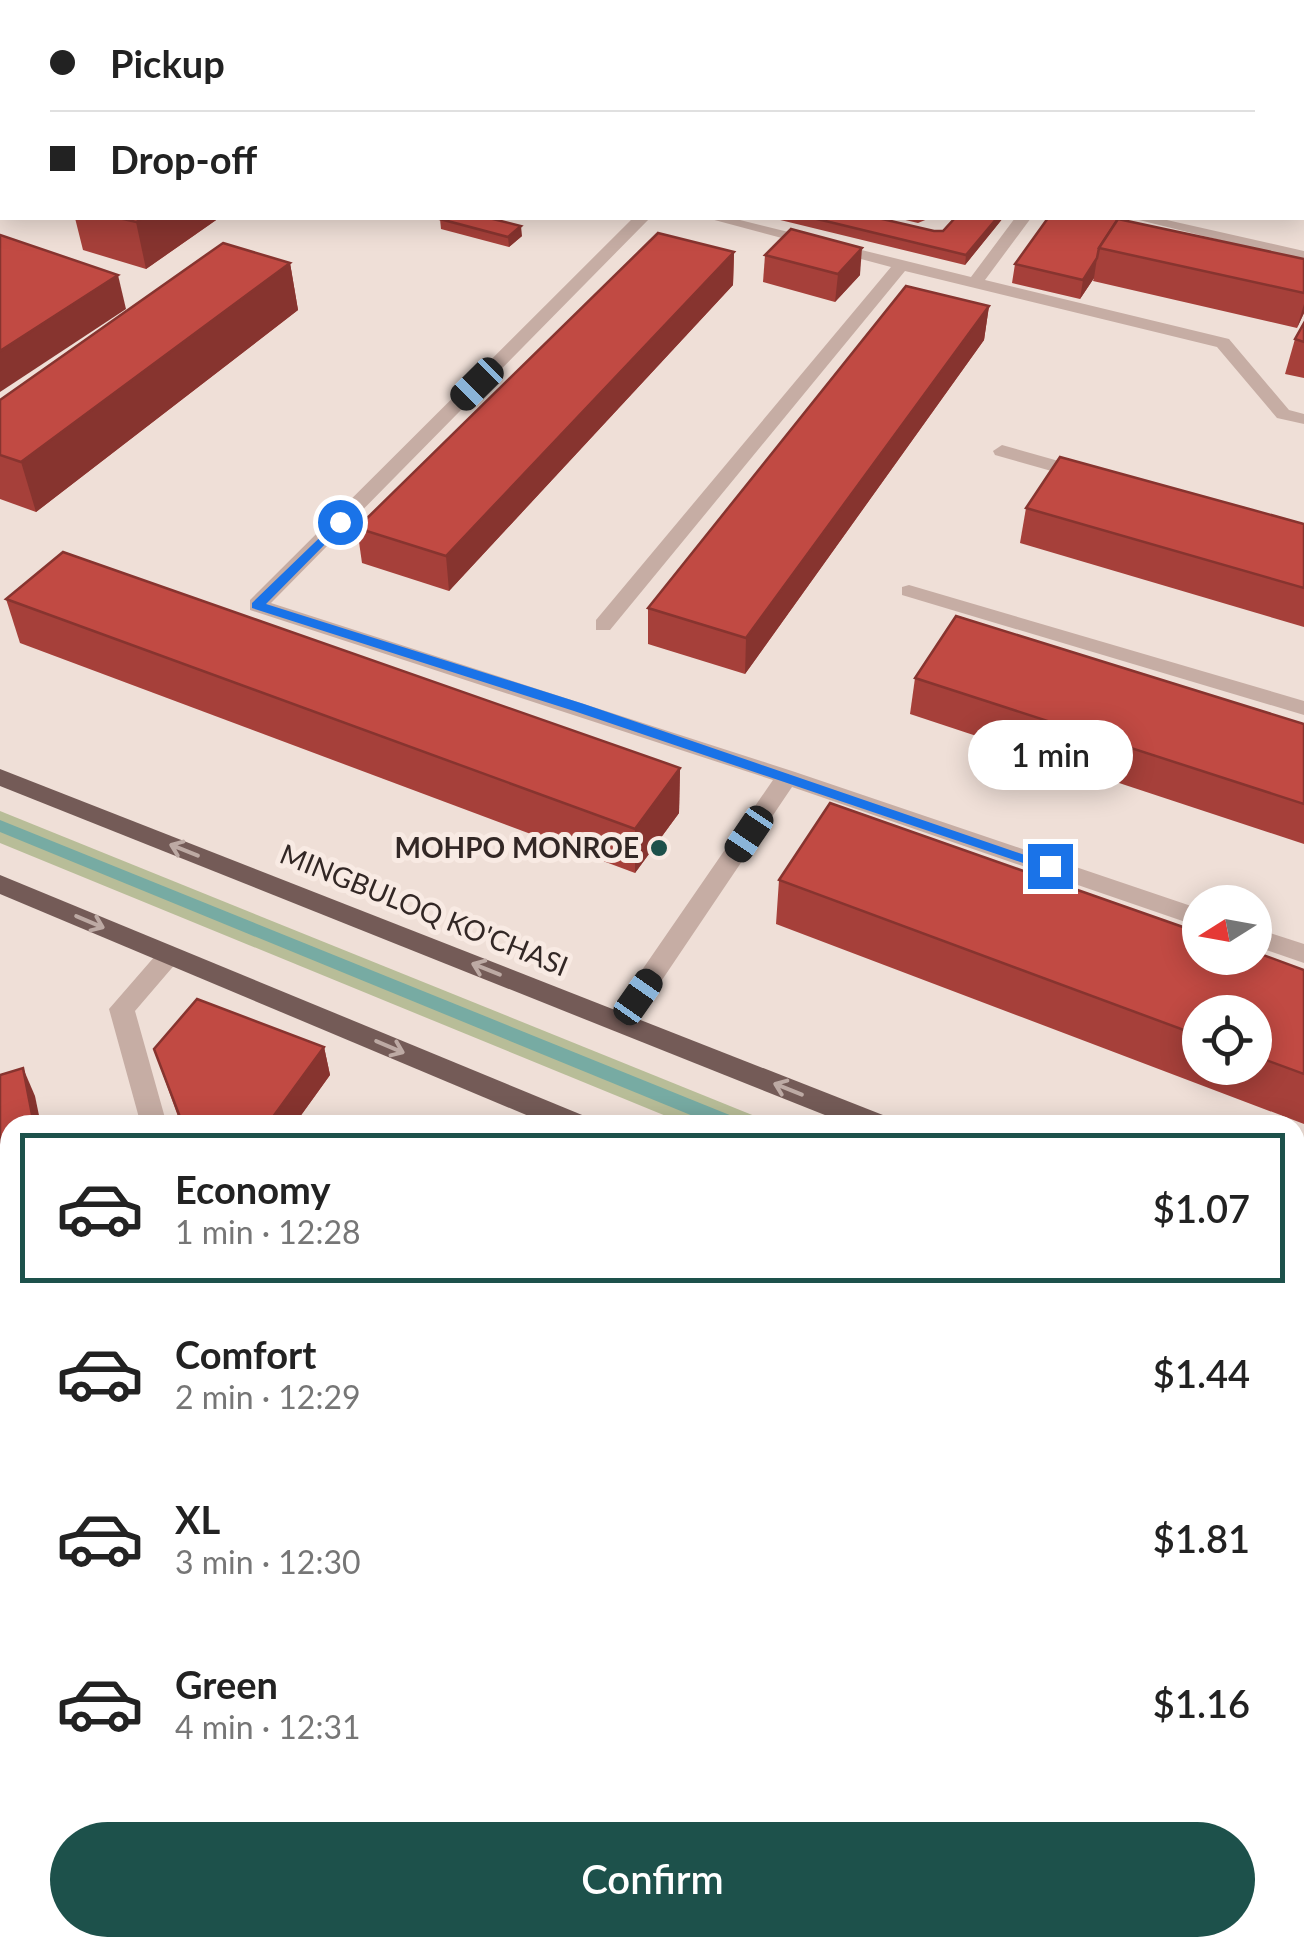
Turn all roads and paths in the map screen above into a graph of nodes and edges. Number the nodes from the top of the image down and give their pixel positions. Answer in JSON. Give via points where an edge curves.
{"nodes":[{"id":1,"x":640,"y":220,"type":"edge"},
{"id":2,"x":723,"y":220,"type":"edge"},
{"id":3,"x":1022,"y":220,"type":"edge"},
{"id":4,"x":1148,"y":220,"type":"edge"},
{"id":5,"x":1304,"y":256,"type":"edge"},
{"id":6,"x":901,"y":265,"type":"junction"},
{"id":7,"x":975,"y":283,"type":"junction"},
{"id":8,"x":1304,"y":418,"type":"edge"},
{"id":9,"x":1002,"y":451,"type":"dead end"},
{"id":10,"x":1115,"y":482,"type":"edge"},
{"id":11,"x":909,"y":591,"type":"dead end"},
{"id":12,"x":603,"y":625,"type":"dead end"},
{"id":13,"x":1304,"y":708,"type":"edge"},
{"id":14,"x":0,"y":777,"type":"edge"},
{"id":15,"x":787,"y":777,"type":"junction"},
{"id":16,"x":0,"y":884,"type":"edge"},
{"id":17,"x":1182,"y":912,"type":"edge"},
{"id":18,"x":1272,"y":943,"type":"edge"},
{"id":19,"x":1304,"y":954,"type":"edge"},
{"id":20,"x":171,"y":955,"type":"junction"},
{"id":21,"x":620,"y":1022,"type":"junction"},
{"id":22,"x":151,"y":1115,"type":"edge"},
{"id":23,"x":554,"y":1115,"type":"edge"},
{"id":24,"x":854,"y":1115,"type":"edge"}],
"edges":[{"from":1,"to":15,"type":"street","via":[[257,606]]},
{"from":2,"to":6,"type":"street"},
{"from":3,"to":7,"type":"street"},
{"from":4,"to":5,"type":"street"},
{"from":6,"to":7,"type":"street"},
{"from":6,"to":12,"type":"street"},
{"from":7,"to":8,"type":"street","via":[[1223,343],[1282,414]]},
{"from":9,"to":10,"type":"street"},
{"from":11,"to":13,"type":"street"},
{"from":21,"to":14,"type":"main road","name":"MINGBULOQ KO'CHASI","one_way":true},
{"from":15,"to":17,"type":"street"},
{"from":15,"to":21,"type":"street"},
{"from":16,"to":20,"type":"main road","one_way":true},
{"from":18,"to":19,"type":"street"},
{"from":20,"to":22,"type":"street","via":[[122,1009]]},
{"from":20,"to":23,"type":"main road","one_way":true},
{"from":24,"to":21,"type":"main road","name":"MINGBULOQ KO'CHASI","one_way":true}]}
